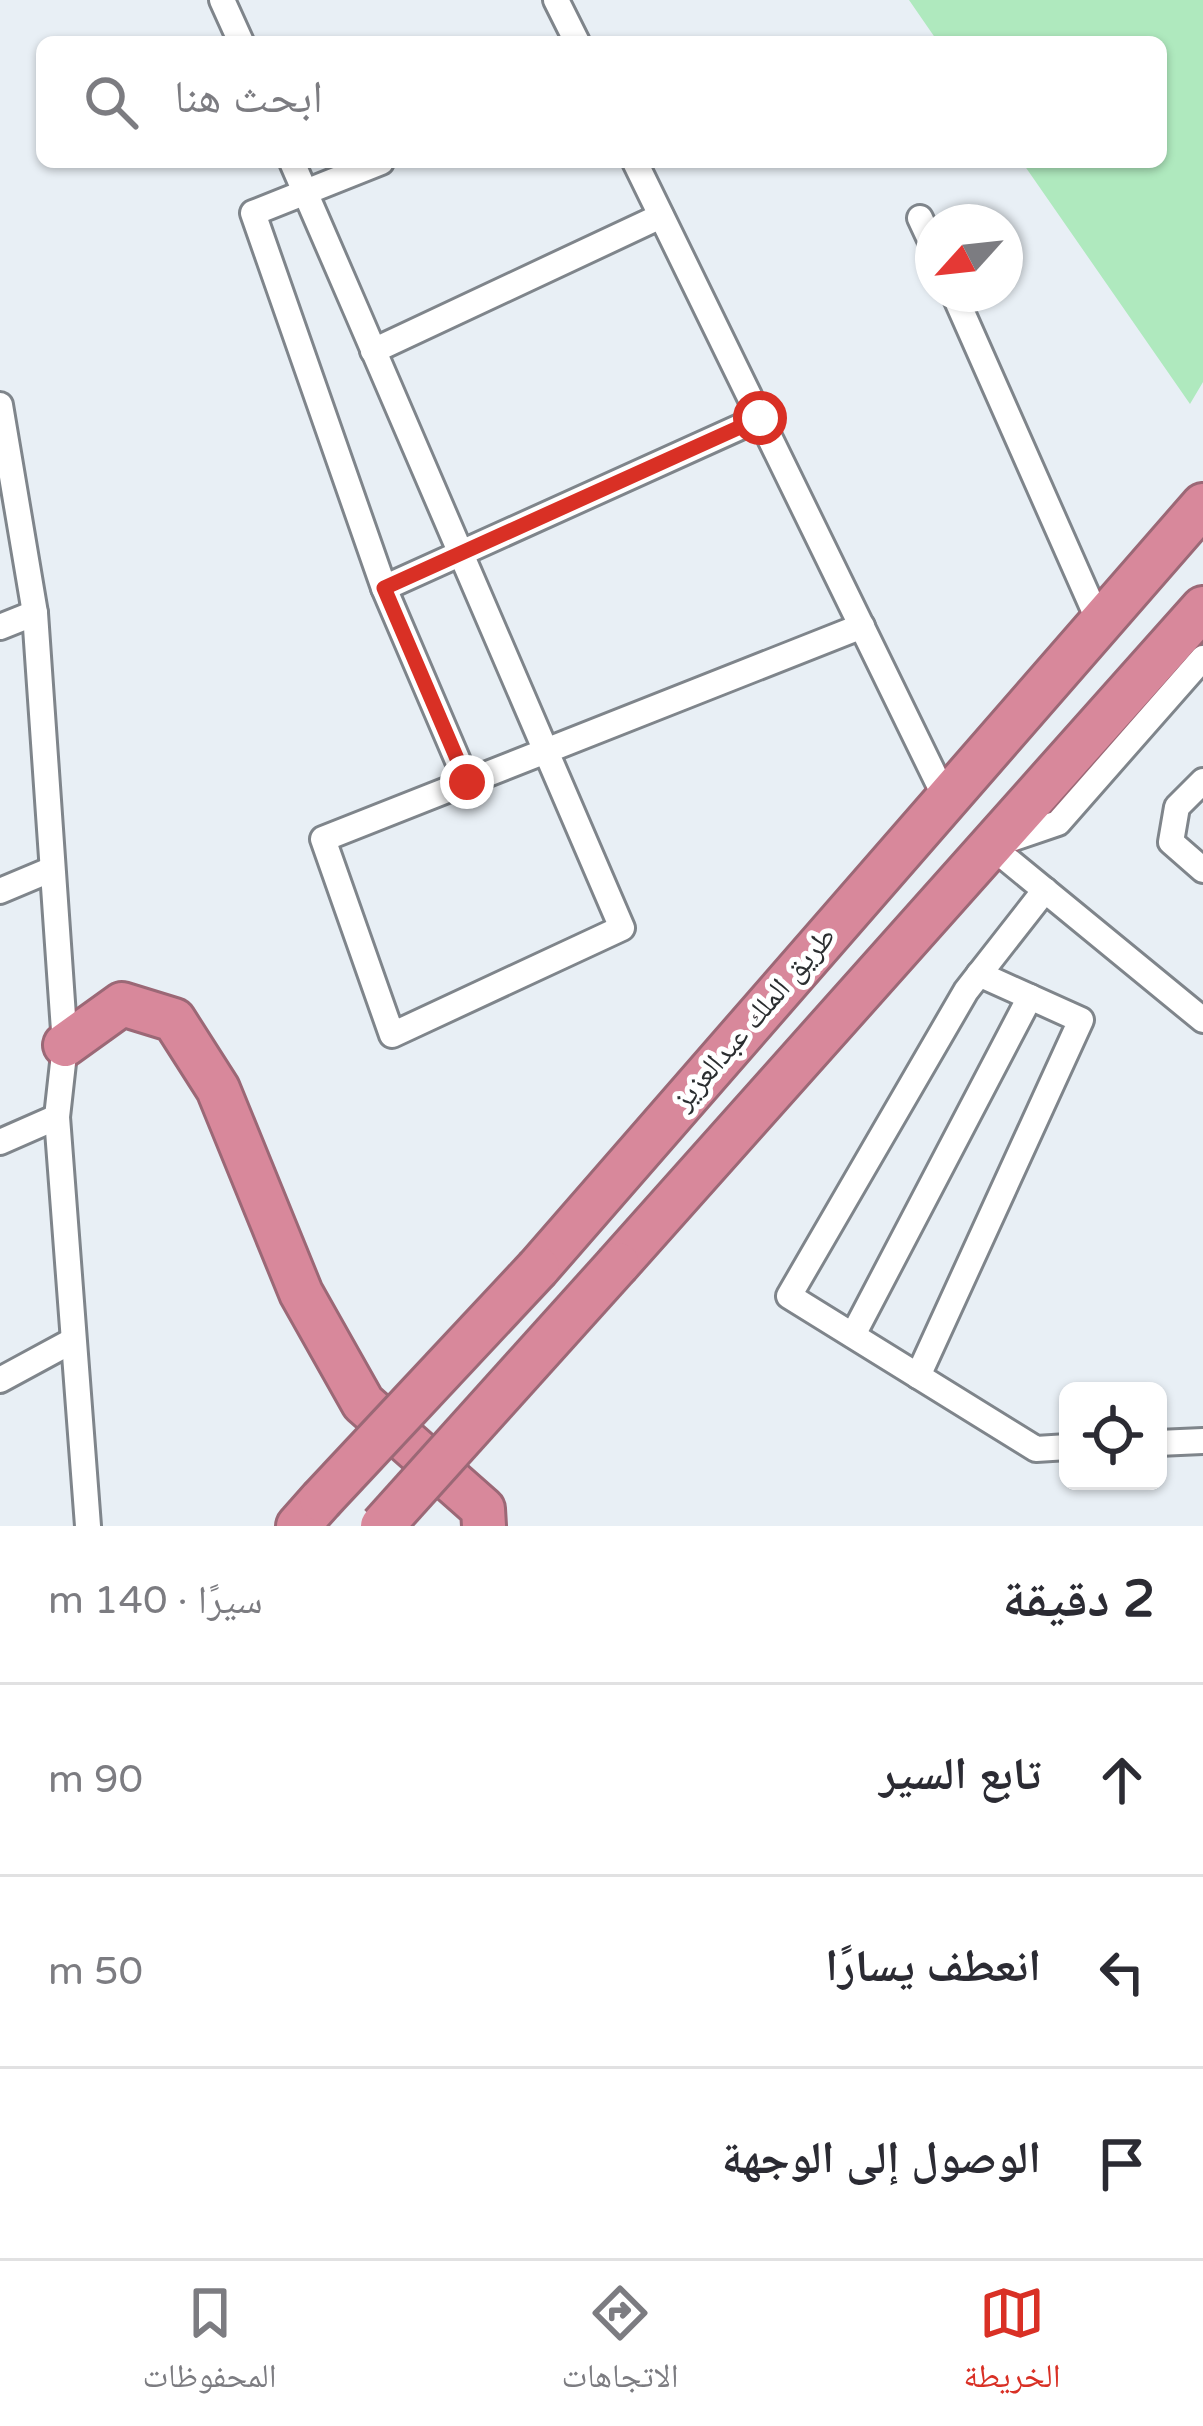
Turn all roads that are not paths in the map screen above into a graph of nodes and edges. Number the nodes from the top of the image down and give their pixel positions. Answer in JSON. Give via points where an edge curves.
{"nodes":[{"id":1,"x":222,"y":0,"type":"edge"},
{"id":2,"x":556,"y":0,"type":"edge"},
{"id":3,"x":238,"y":36,"type":"edge"},
{"id":4,"x":574,"y":36,"type":"edge"},
{"id":5,"x":295,"y":168,"type":"edge"},
{"id":6,"x":366,"y":168,"type":"edge"},
{"id":7,"x":638,"y":168,"type":"edge"},
{"id":8,"x":305,"y":192,"type":"junction"},
{"id":9,"x":661,"y":215,"type":"junction"},
{"id":10,"x":962,"y":312,"type":"edge"},
{"id":11,"x":374,"y":351,"type":"junction"},
{"id":12,"x":0,"y":405,"type":"edge"},
{"id":13,"x":760,"y":418,"type":"junction"},
{"id":14,"x":1203,"y":505,"type":"edge"},
{"id":15,"x":461,"y":553,"type":"junction"},
{"id":16,"x":384,"y":588,"type":"junction"},
{"id":17,"x":1203,"y":608,"type":"edge"},
{"id":18,"x":35,"y":613,"type":"junction"},
{"id":19,"x":1100,"y":624,"type":"junction"},
{"id":20,"x":862,"y":626,"type":"junction"},
{"id":21,"x":0,"y":627,"type":"edge"},
{"id":22,"x":1203,"y":658,"type":"edge"},
{"id":23,"x":1194,"y":688,"type":"edge"},
{"id":24,"x":546,"y":751,"type":"junction"},
{"id":25,"x":1203,"y":781,"type":"edge"},
{"id":26,"x":467,"y":782,"type":"junction"},
{"id":27,"x":945,"y":797,"type":"junction"},
{"id":28,"x":991,"y":845,"type":"junction"},
{"id":29,"x":50,"y":870,"type":"junction"},
{"id":30,"x":1203,"y":870,"type":"edge"},
{"id":31,"x":1045,"y":890,"type":"junction"},
{"id":32,"x":0,"y":891,"type":"edge"},
{"id":33,"x":979,"y":974,"type":"junction"},
{"id":34,"x":1030,"y":997,"type":"junction"},
{"id":35,"x":1203,"y":1020,"type":"edge"},
{"id":36,"x":65,"y":1045,"type":"junction"},
{"id":37,"x":57,"y":1117,"type":"junction"},
{"id":38,"x":0,"y":1142,"type":"edge"},
{"id":39,"x":853,"y":1335,"type":"junction"},
{"id":40,"x":72,"y":1341,"type":"junction"},
{"id":41,"x":918,"y":1376,"type":"junction"},
{"id":42,"x":0,"y":1380,"type":"edge"},
{"id":43,"x":1203,"y":1441,"type":"edge"},
{"id":44,"x":1167,"y":1443,"type":"edge"},
{"id":45,"x":1059,"y":1448,"type":"edge"},
{"id":46,"x":309,"y":1513,"type":"edge"},
{"id":47,"x":88,"y":1526,"type":"edge"},
{"id":48,"x":382,"y":1526,"type":"edge"},
{"id":49,"x":484,"y":1526,"type":"edge"}],
"edges":[{"from":1,"to":3,"type":"street"},
{"from":2,"to":4,"type":"street"},
{"from":5,"to":8,"type":"street"},
{"from":6,"to":8,"type":"street"},
{"from":7,"to":9,"type":"street"},
{"from":8,"to":11,"type":"street"},
{"from":8,"to":16,"type":"street","via":[[253,213]]},
{"from":9,"to":11,"type":"street"},
{"from":9,"to":13,"type":"street"},
{"from":10,"to":19,"type":"street"},
{"from":11,"to":15,"type":"street"},
{"from":12,"to":18,"type":"street"},
{"from":13,"to":15,"type":"street"},
{"from":13,"to":20,"type":"street"},
{"from":14,"to":19,"type":"highway","name":"طريق الملك عبدالعزيز"},
{"from":15,"to":16,"type":"street"},
{"from":15,"to":24,"type":"street"},
{"from":16,"to":26,"type":"street"},
{"from":17,"to":28,"type":"highway","name":"طريق الملك عبدالعزيز"},
{"from":18,"to":21,"type":"street"},
{"from":18,"to":29,"type":"street"},
{"from":19,"to":27,"type":"highway","name":"طريق الملك عبدالعزيز"},
{"from":20,"to":24,"type":"street"},
{"from":20,"to":27,"type":"street"},
{"from":22,"to":23,"type":"street"},
{"from":23,"to":28,"type":"street","via":[[1058,823]]},
{"from":24,"to":26,"type":"street"},
{"from":24,"to":26,"type":"street","via":[[622,928],[392,1036],[322,839]]},
{"from":25,"to":30,"type":"street","via":[[1177,807],[1171,842]]},
{"from":27,"to":46,"type":"highway","name":"طريق الملك عبدالعزيز","bridge":true,"via":[[538,1268]]},
{"from":28,"to":31,"type":"street"},
{"from":28,"to":48,"type":"highway","name":"طريق الملك عبدالعزيز","bridge":true},
{"from":29,"to":32,"type":"street"},
{"from":29,"to":36,"type":"street"},
{"from":31,"to":33,"type":"street"},
{"from":31,"to":35,"type":"street"},
{"from":33,"to":34,"type":"street"},
{"from":33,"to":39,"type":"street","via":[[789,1296]]},
{"from":34,"to":39,"type":"street"},
{"from":34,"to":41,"type":"street","via":[[1081,1020]]},
{"from":36,"to":37,"type":"street"},
{"from":36,"to":49,"type":"highway","via":[[122,1004],[174,1020],[218,1089],[301,1293],[363,1402],[483,1509]]},
{"from":37,"to":38,"type":"street"},
{"from":37,"to":40,"type":"street"},
{"from":39,"to":41,"type":"street"},
{"from":40,"to":42,"type":"street"},
{"from":40,"to":47,"type":"street"},
{"from":41,"to":45,"type":"street","via":[[1036,1449]]},
{"from":43,"to":44,"type":"street"}]}
